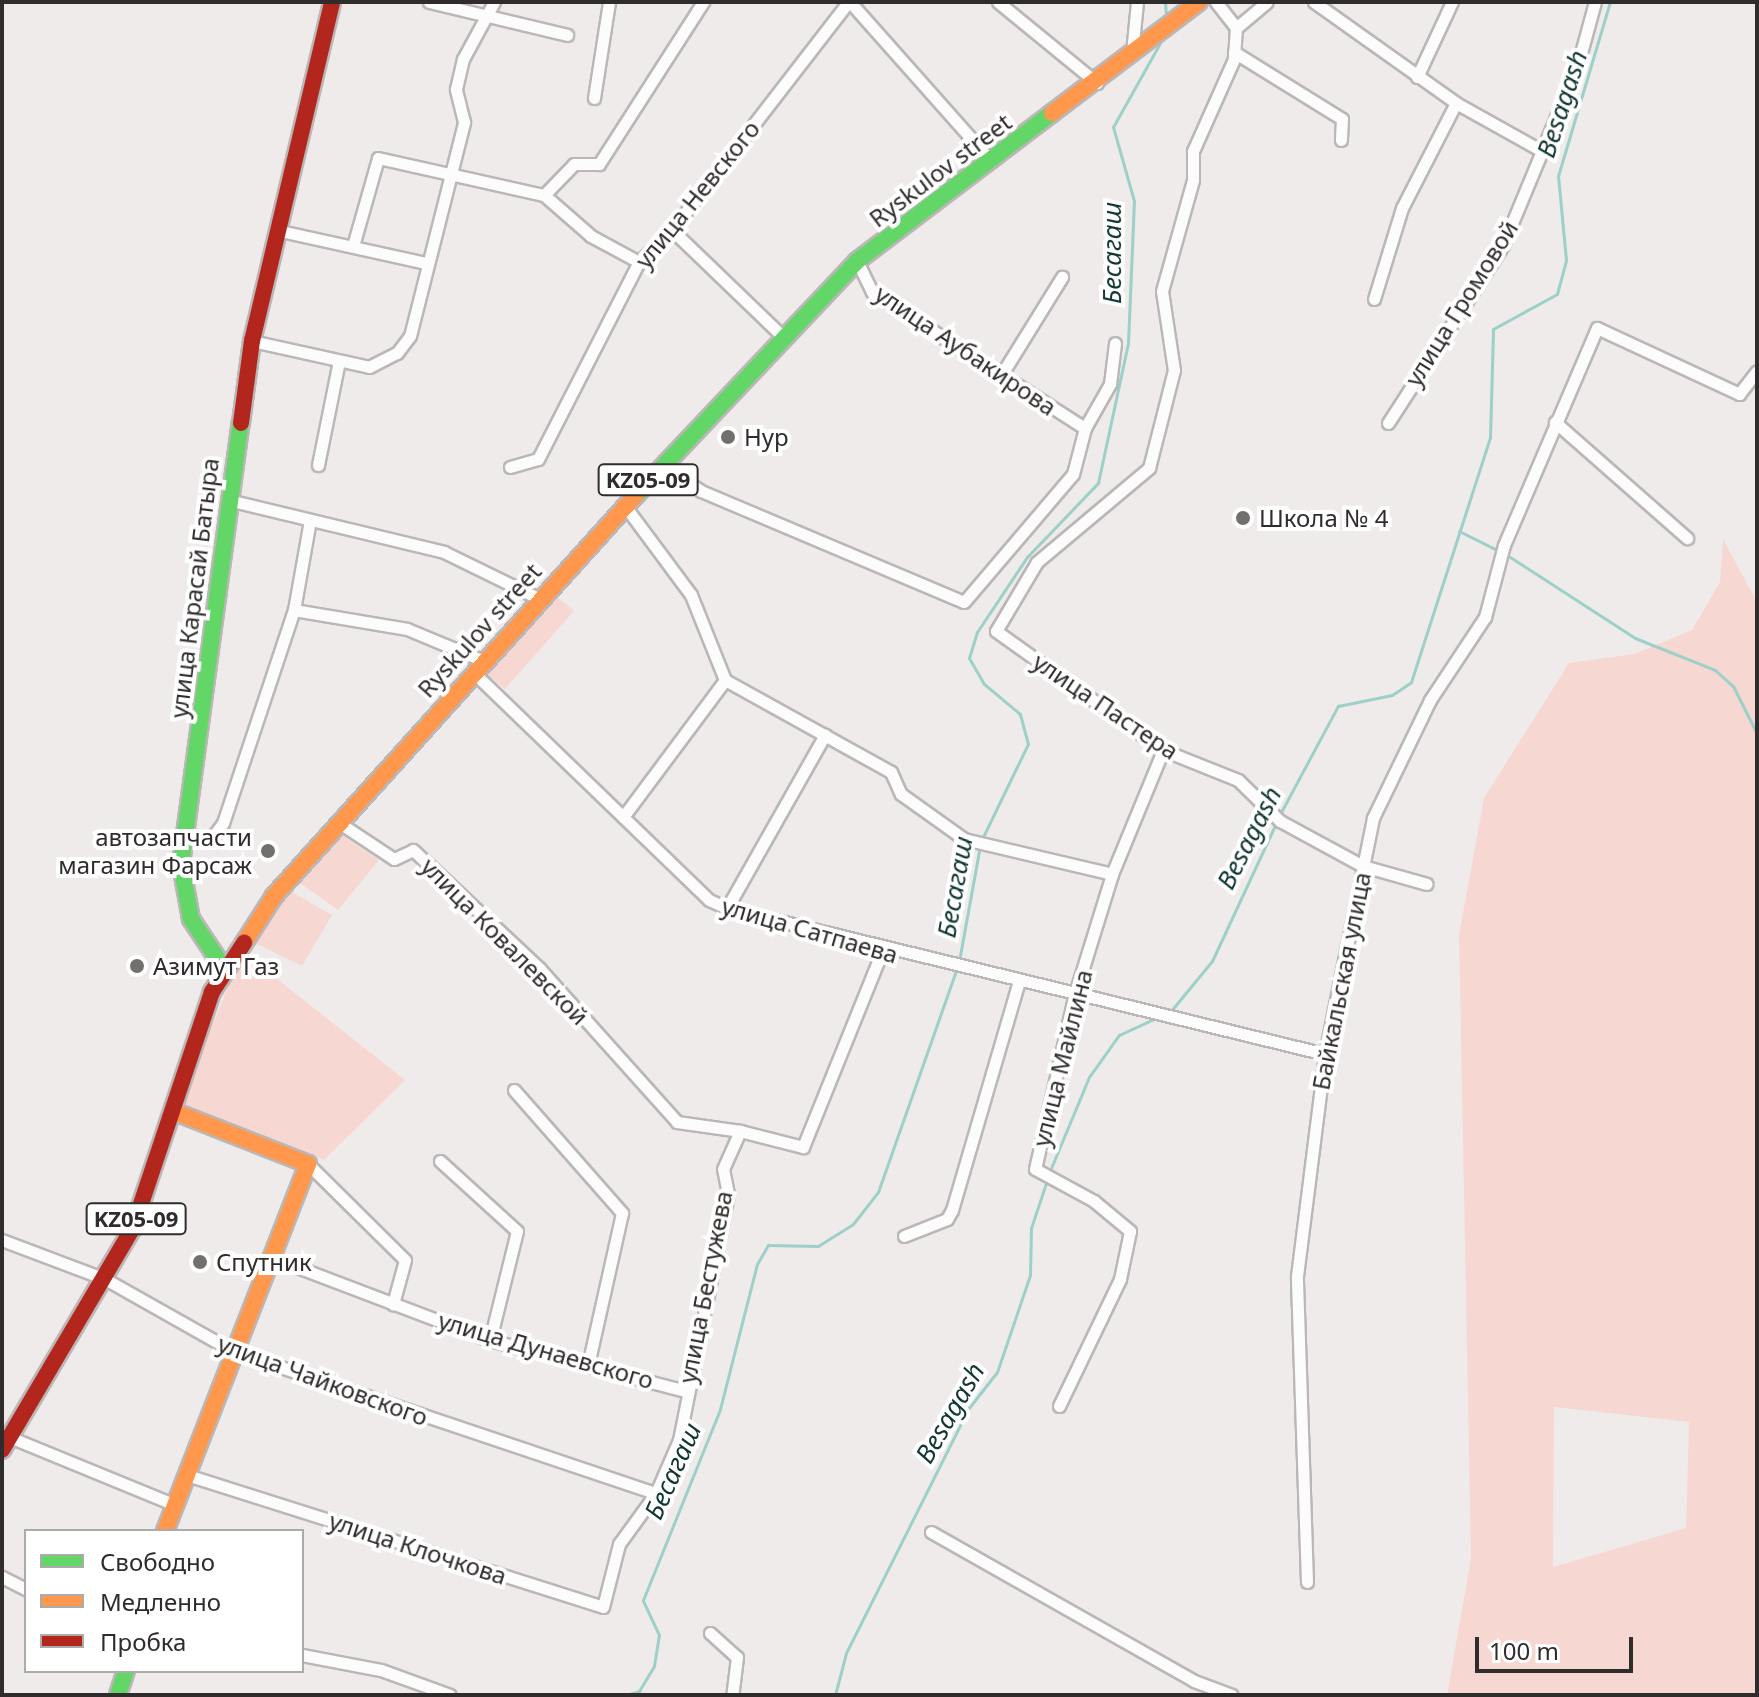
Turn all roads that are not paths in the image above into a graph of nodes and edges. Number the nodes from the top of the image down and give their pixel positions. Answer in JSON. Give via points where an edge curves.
{"nodes":[{"id":1,"x":332,"y":2,"type":"edge"},
{"id":2,"x":429,"y":2,"type":"edge"},
{"id":3,"x":494,"y":2,"type":"edge"},
{"id":4,"x":609,"y":2,"type":"edge"},
{"id":5,"x":703,"y":2,"type":"edge"},
{"id":6,"x":849,"y":2,"type":"edge"},
{"id":7,"x":998,"y":2,"type":"edge"},
{"id":8,"x":1137,"y":2,"type":"edge"},
{"id":9,"x":1216,"y":2,"type":"edge"},
{"id":10,"x":1267,"y":2,"type":"edge"},
{"id":11,"x":1314,"y":2,"type":"edge"},
{"id":12,"x":1452,"y":2,"type":"edge"},
{"id":13,"x":1595,"y":2,"type":"edge"},
{"id":14,"x":1193,"y":7,"type":"edge"},
{"id":15,"x":490,"y":15,"type":"junction"},
{"id":16,"x":1236,"y":28,"type":"junction"},
{"id":17,"x":567,"y":35,"type":"dead end"},
{"id":18,"x":1234,"y":52,"type":"junction"},
{"id":19,"x":1132,"y":55,"type":"junction"},
{"id":20,"x":1417,"y":77,"type":"junction"},
{"id":21,"x":1097,"y":83,"type":"junction"},
{"id":22,"x":594,"y":98,"type":"dead end"},
{"id":23,"x":1456,"y":103,"type":"junction"},
{"id":24,"x":1341,"y":140,"type":"dead end"},
{"id":25,"x":1542,"y":151,"type":"junction"},
{"id":26,"x":991,"y":161,"type":"junction"},
{"id":27,"x":452,"y":173,"type":"junction"},
{"id":28,"x":544,"y":195,"type":"junction"},
{"id":29,"x":276,"y":230,"type":"junction"},
{"id":30,"x":672,"y":230,"type":"junction"},
{"id":31,"x":353,"y":246,"type":"junction"},
{"id":32,"x":857,"y":261,"type":"junction"},
{"id":33,"x":639,"y":262,"type":"junction"},
{"id":34,"x":426,"y":263,"type":"junction"},
{"id":35,"x":1062,"y":277,"type":"dead end"},
{"id":36,"x":1374,"y":299,"type":"dead end"},
{"id":37,"x":781,"y":335,"type":"junction"},
{"id":38,"x":252,"y":341,"type":"junction"},
{"id":39,"x":1115,"y":343,"type":"dead end"},
{"id":40,"x":339,"y":361,"type":"junction"},
{"id":41,"x":1757,"y":371,"type":"edge"},
{"id":42,"x":1000,"y":377,"type":"junction"},
{"id":43,"x":1555,"y":422,"type":"junction"},
{"id":44,"x":1388,"y":423,"type":"dead end"},
{"id":45,"x":1085,"y":428,"type":"junction"},
{"id":46,"x":318,"y":465,"type":"dead end"},
{"id":47,"x":662,"y":465,"type":"junction"},
{"id":48,"x":510,"y":467,"type":"dead end"},
{"id":49,"x":228,"y":500,"type":"junction"},
{"id":50,"x":625,"y":506,"type":"junction"},
{"id":51,"x":310,"y":520,"type":"junction"},
{"id":52,"x":1687,"y":538,"type":"dead end"},
{"id":53,"x":540,"y":599,"type":"junction"},
{"id":54,"x":294,"y":610,"type":"junction"},
{"id":55,"x":479,"y":666,"type":"junction"},
{"id":56,"x":725,"y":680,"type":"junction"},
{"id":57,"x":825,"y":735,"type":"junction"},
{"id":58,"x":1163,"y":750,"type":"junction"},
{"id":59,"x":623,"y":817,"type":"junction"},
{"id":60,"x":337,"y":822,"type":"junction"},
{"id":61,"x":184,"y":841,"type":"junction"},
{"id":62,"x":1363,"y":866,"type":"junction"},
{"id":63,"x":1112,"y":874,"type":"junction"},
{"id":64,"x":1427,"y":884,"type":"dead end"},
{"id":65,"x":727,"y":908,"type":"junction"},
{"id":66,"x":882,"y":951,"type":"junction"},
{"id":67,"x":223,"y":967,"type":"junction"},
{"id":68,"x":1018,"y":984,"type":"junction"},
{"id":69,"x":1074,"y":997,"type":"junction"},
{"id":70,"x":1325,"y":1054,"type":"junction"},
{"id":71,"x":514,"y":1090,"type":"dead end"},
{"id":72,"x":173,"y":1111,"type":"junction"},
{"id":73,"x":740,"y":1131,"type":"junction"},
{"id":74,"x":440,"y":1161,"type":"dead end"},
{"id":75,"x":308,"y":1164,"type":"junction"},
{"id":76,"x":904,"y":1236,"type":"dead end"},
{"id":77,"x":2,"y":1240,"type":"edge"},
{"id":78,"x":271,"y":1257,"type":"junction"},
{"id":79,"x":105,"y":1279,"type":"junction"},
{"id":80,"x":393,"y":1304,"type":"junction"},
{"id":81,"x":490,"y":1340,"type":"junction"},
{"id":82,"x":233,"y":1351,"type":"junction"},
{"id":83,"x":588,"y":1365,"type":"junction"},
{"id":84,"x":686,"y":1391,"type":"junction"},
{"id":85,"x":1059,"y":1406,"type":"dead end"},
{"id":86,"x":5,"y":1440,"type":"edge"},
{"id":87,"x":187,"y":1475,"type":"junction"},
{"id":88,"x":656,"y":1493,"type":"junction"},
{"id":89,"x":173,"y":1504,"type":"junction"},
{"id":90,"x":166,"y":1529,"type":"edge"},
{"id":91,"x":931,"y":1532,"type":"dead end"},
{"id":92,"x":2,"y":1577,"type":"edge"},
{"id":93,"x":1307,"y":1582,"type":"dead end"},
{"id":94,"x":24,"y":1588,"type":"edge"},
{"id":95,"x":603,"y":1607,"type":"joint"},
{"id":96,"x":710,"y":1633,"type":"dead end"},
{"id":97,"x":304,"y":1655,"type":"edge"},
{"id":98,"x":125,"y":1673,"type":"edge"},
{"id":99,"x":118,"y":1695,"type":"edge"},
{"id":100,"x":450,"y":1695,"type":"edge"},
{"id":101,"x":732,"y":1695,"type":"edge"},
{"id":102,"x":1232,"y":1695,"type":"edge"}],
"edges":[{"from":1,"to":29,"type":"main road","name":"улица Карасай Батыра"},
{"from":2,"to":15,"type":"street"},
{"from":3,"to":15,"type":"street"},
{"from":4,"to":22,"type":"street"},
{"from":5,"to":28,"type":"street","via":[[599,164],[574,164]]},
{"from":6,"to":26,"type":"street"},
{"from":6,"to":30,"type":"street","name":"улица Невского"},
{"from":7,"to":21,"type":"street"},
{"from":8,"to":19,"type":"street"},
{"from":9,"to":16,"type":"street"},
{"from":10,"to":16,"type":"street"},
{"from":11,"to":20,"type":"street"},
{"from":12,"to":20,"type":"street"},
{"from":13,"to":25,"type":"street","name":"улица Громовой"},
{"from":14,"to":19,"type":"main road","name":"Ryskulov street","number":"KZ05-09"},
{"from":15,"to":17,"type":"street"},
{"from":15,"to":27,"type":"street","via":[[460,74],[464,122]]},
{"from":16,"to":18,"type":"street"},
{"from":18,"to":24,"type":"street","via":[[1342,119]]},
{"from":18,"to":58,"type":"street","name":"улица Пастера","via":[[1193,151],[1193,180],[1162,291],[1174,370],[1149,468],[1037,562],[996,631]]},
{"from":19,"to":21,"type":"main road","name":"Ryskulov street","number":"KZ05-09"},
{"from":20,"to":23,"type":"street"},
{"from":21,"to":26,"type":"main road","name":"Ryskulov street","number":"KZ05-09"},
{"from":23,"to":25,"type":"street"},
{"from":23,"to":36,"type":"street","via":[[1402,208]]},
{"from":25,"to":44,"type":"street","name":"улица Громовой","via":[[1503,245]]},
{"from":26,"to":32,"type":"main road","name":"Ryskulov street","number":"KZ05-09"},
{"from":27,"to":28,"type":"street"},
{"from":27,"to":31,"type":"street","via":[[375,160]]},
{"from":27,"to":34,"type":"street"},
{"from":28,"to":33,"type":"street","via":[[591,236]]},
{"from":29,"to":31,"type":"street"},
{"from":29,"to":38,"type":"main road","name":"улица Карасай Батыра"},
{"from":30,"to":33,"type":"street","name":"улица Невского"},
{"from":30,"to":37,"type":"street"},
{"from":31,"to":34,"type":"street"},
{"from":32,"to":37,"type":"main road","name":"Ryskulov street","number":"KZ05-09"},
{"from":32,"to":42,"type":"street","name":"улица Аубакирова","via":[[872,292]]},
{"from":33,"to":48,"type":"street","name":"улица Невского","via":[[538,459]]},
{"from":34,"to":40,"type":"street","via":[[410,336],[397,353],[369,367]]},
{"from":35,"to":42,"type":"street"},
{"from":37,"to":47,"type":"main road","name":"Ryskulov street","number":"KZ05-09"},
{"from":38,"to":40,"type":"street"},
{"from":38,"to":49,"type":"main road","name":"улица Карасай Батыра"},
{"from":39,"to":45,"type":"street","via":[[1110,384]]},
{"from":40,"to":46,"type":"street"},
{"from":41,"to":43,"type":"street","name":"Байкальская улица","via":[[1739,394],[1597,328]]},
{"from":42,"to":45,"type":"street","name":"улица Аубакирова"},
{"from":43,"to":52,"type":"street"},
{"from":43,"to":62,"type":"street","name":"Байкальская улица","via":[[1504,545],[1485,617],[1430,700],[1373,818]]},
{"from":45,"to":47,"type":"street","via":[[1073,474],[964,602],[701,491]]},
{"from":47,"to":50,"type":"main road","name":"Ryskulov street","number":"KZ05-09"},
{"from":49,"to":51,"type":"street"},
{"from":49,"to":61,"type":"main road","name":"улица Карасай Батыра"},
{"from":50,"to":53,"type":"main road","name":"Ryskulov street","number":"KZ05-09"},
{"from":50,"to":56,"type":"street","via":[[691,595]]},
{"from":51,"to":53,"type":"street","via":[[444,552]]},
{"from":51,"to":54,"type":"street"},
{"from":53,"to":55,"type":"main road","name":"Ryskulov street","number":"KZ05-09"},
{"from":54,"to":55,"type":"street","via":[[407,629]]},
{"from":54,"to":61,"type":"street","via":[[223,823],[214,835]]},
{"from":55,"to":59,"type":"street","name":"улица Сатпаева"},
{"from":55,"to":60,"type":"main road","name":"Ryskulov street","number":"KZ05-09"},
{"from":56,"to":57,"type":"street"},
{"from":56,"to":59,"type":"street"},
{"from":57,"to":63,"type":"street","via":[[891,772],[901,794],[964,839]]},
{"from":57,"to":65,"type":"street"},
{"from":58,"to":62,"type":"street","name":"улица Пастера","via":[[1238,780],[1280,821],[1300,827]]},
{"from":58,"to":63,"type":"street","name":"улица Майлина"},
{"from":59,"to":65,"type":"street","name":"улица Сатпаева"},
{"from":60,"to":67,"type":"main road","name":"Ryskulov street","number":"KZ05-09"},
{"from":60,"to":73,"type":"street","name":"улица Ковалевской","via":[[394,859],[413,850],[539,968],[677,1122]]},
{"from":61,"to":67,"type":"main road","name":"улица Карасай Батыра","via":[[184,902]]},
{"from":62,"to":64,"type":"street","name":"улица Пастера"},
{"from":62,"to":70,"type":"street","name":"Байкальская улица"},
{"from":63,"to":69,"type":"street","name":"улица Майлина"},
{"from":65,"to":66,"type":"street","name":"улица Сатпаева"},
{"from":66,"to":68,"type":"street","name":"улица Сатпаева"},
{"from":66,"to":73,"type":"street","via":[[803,1147]]},
{"from":67,"to":72,"type":"main road","name":"Ryskulov street","number":"KZ05-09"},
{"from":68,"to":69,"type":"street","name":"улица Сатпаева"},
{"from":68,"to":76,"type":"street","via":[[952,1210],[947,1219]]},
{"from":69,"to":70,"type":"street","name":"улица Сатпаева"},
{"from":69,"to":85,"type":"street","name":"улица Майлина","via":[[1035,1169],[1094,1201],[1130,1231],[1131,1249]]},
{"from":70,"to":93,"type":"street","name":"Байкальская улица","via":[[1297,1276]]},
{"from":71,"to":83,"type":"street","via":[[622,1213]]},
{"from":72,"to":75,"type":"main road"},
{"from":72,"to":79,"type":"main road","name":"Ryskulov street","number":"KZ05-09","via":[[133,1228]]},
{"from":73,"to":84,"type":"street","name":"улица Бестужева","via":[[723,1169],[728,1194]]},
{"from":74,"to":81,"type":"street","via":[[517,1231]]},
{"from":75,"to":78,"type":"main road"},
{"from":75,"to":80,"type":"street","via":[[405,1260]]},
{"from":77,"to":79,"type":"street","name":"улица Чайковского"},
{"from":78,"to":80,"type":"street","name":"улица Дунаевского"},
{"from":78,"to":82,"type":"main road"},
{"from":79,"to":82,"type":"street","name":"улица Чайковского"},
{"from":79,"to":86,"type":"main road","name":"Ryskulov street","number":"KZ05-09"},
{"from":80,"to":81,"type":"street","name":"улица Дунаевского"},
{"from":81,"to":83,"type":"street","name":"улица Дунаевского"},
{"from":82,"to":87,"type":"main road"},
{"from":82,"to":88,"type":"street","name":"улица Чайковского"},
{"from":83,"to":84,"type":"street","name":"улица Дунаевского"},
{"from":84,"to":88,"type":"street","name":"улица Бестужева","via":[[679,1440]]},
{"from":86,"to":89,"type":"street"},
{"from":87,"to":89,"type":"main road"},
{"from":87,"to":95,"type":"street","name":"улица Клочкова"},
{"from":88,"to":95,"type":"street","name":"улица Бестужева","via":[[619,1544]]},
{"from":89,"to":90,"type":"main road"},
{"from":91,"to":102,"type":"street","via":[[1194,1681]]},
{"from":92,"to":94,"type":"street"},
{"from":96,"to":101,"type":"street","via":[[737,1657]]},
{"from":97,"to":100,"type":"street","via":[[381,1670]]},
{"from":98,"to":99,"type":"main road"}]}
